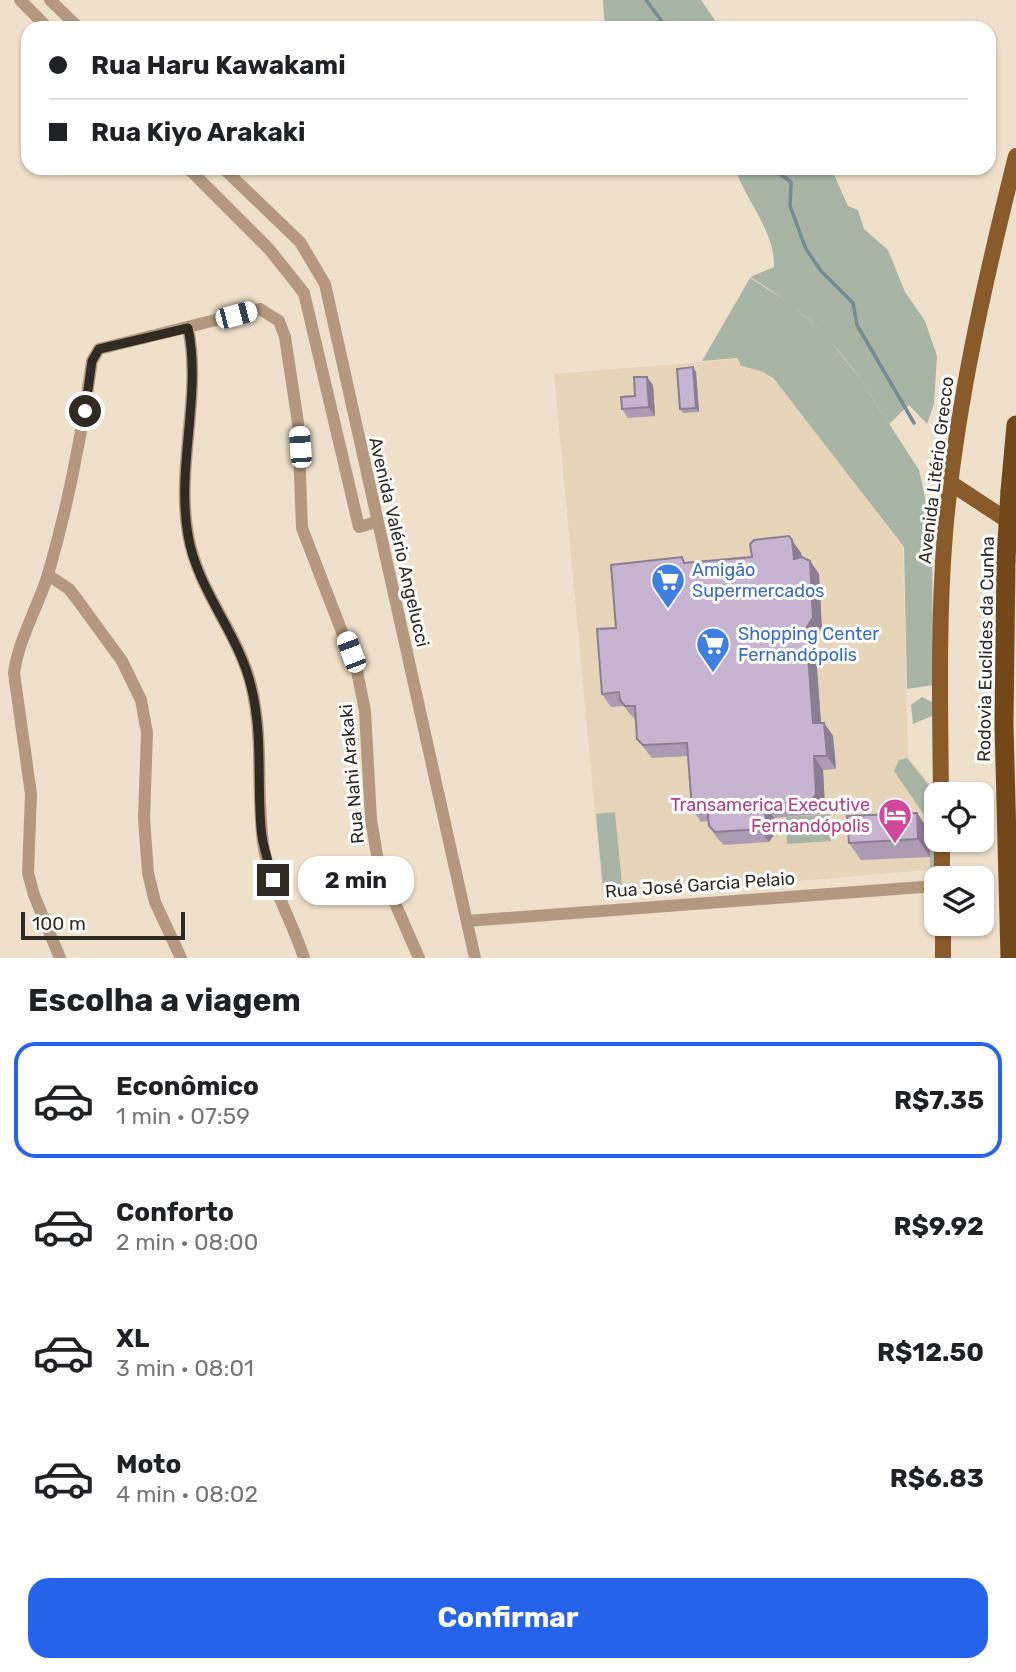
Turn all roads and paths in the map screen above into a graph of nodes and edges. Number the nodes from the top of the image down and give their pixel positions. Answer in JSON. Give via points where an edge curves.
{"nodes":[{"id":1,"x":20,"y":0,"type":"edge"},
{"id":2,"x":50,"y":0,"type":"edge"},
{"id":3,"x":41,"y":21,"type":"edge"},
{"id":4,"x":72,"y":21,"type":"edge"},
{"id":5,"x":1016,"y":156,"type":"edge"},
{"id":6,"x":195,"y":175,"type":"edge"},
{"id":7,"x":230,"y":175,"type":"edge"},
{"id":8,"x":188,"y":328,"type":"junction"},
{"id":9,"x":1016,"y":425,"type":"edge"},
{"id":10,"x":952,"y":484,"type":"junction"},
{"id":11,"x":376,"y":522,"type":"junction"},
{"id":12,"x":1016,"y":526,"type":"edge"},
{"id":13,"x":48,"y":575,"type":"junction"},
{"id":14,"x":941,"y":782,"type":"edge"},
{"id":15,"x":924,"y":887,"type":"edge"},
{"id":16,"x":467,"y":921,"type":"junction"},
{"id":17,"x":943,"y":936,"type":"edge"},
{"id":18,"x":60,"y":958,"type":"edge"},
{"id":19,"x":181,"y":958,"type":"edge"},
{"id":20,"x":304,"y":958,"type":"edge"},
{"id":21,"x":419,"y":958,"type":"edge"},
{"id":22,"x":475,"y":958,"type":"edge"},
{"id":23,"x":943,"y":958,"type":"edge"},
{"id":24,"x":1010,"y":958,"type":"edge"}],
"edges":[{"from":1,"to":3,"type":"street"},
{"from":2,"to":4,"type":"street"},
{"from":5,"to":10,"type":"main road","name":"Avenida Litério Grecco","via":[[971,354]]},
{"from":6,"to":11,"type":"street","name":"Avenida Valério Angelucci","via":[[269,249],[304,293],[359,527]]},
{"from":7,"to":11,"type":"street","name":"Avenida Valério Angelucci","via":[[300,242],[324,284]]},
{"from":8,"to":13,"type":"street","via":[[99,349],[92,361],[75,471]]},
{"from":8,"to":20,"type":"street","via":[[191,365],[184,477],[188,534],[198,573],[251,686],[260,737],[263,844]]},
{"from":8,"to":21,"type":"street","name":"Rua Nahi Arakaki","via":[[260,309],[279,321],[285,337],[298,423],[302,528],[360,680],[377,855]]},
{"from":9,"to":24,"type":"highway","name":"Rodovia Euclides da Cunha","bridge":true,"via":[[1006,560],[1004,725]]},
{"from":10,"to":12,"type":"main road"},
{"from":10,"to":14,"type":"main road","name":"Avenida Litério Grecco","via":[[942,588]]},
{"from":11,"to":16,"type":"street","name":"Avenida Valério Angelucci"},
{"from":13,"to":18,"type":"street","via":[[16,658],[14,686],[31,794],[28,873]]},
{"from":13,"to":19,"type":"street","via":[[79,602],[122,661],[141,700],[147,733],[144,818],[150,884]]},
{"from":15,"to":16,"type":"street","name":"Rua José Garcia Pelaio"},
{"from":16,"to":22,"type":"street","name":"Avenida Valério Angelucci"},
{"from":17,"to":23,"type":"main road"}]}
